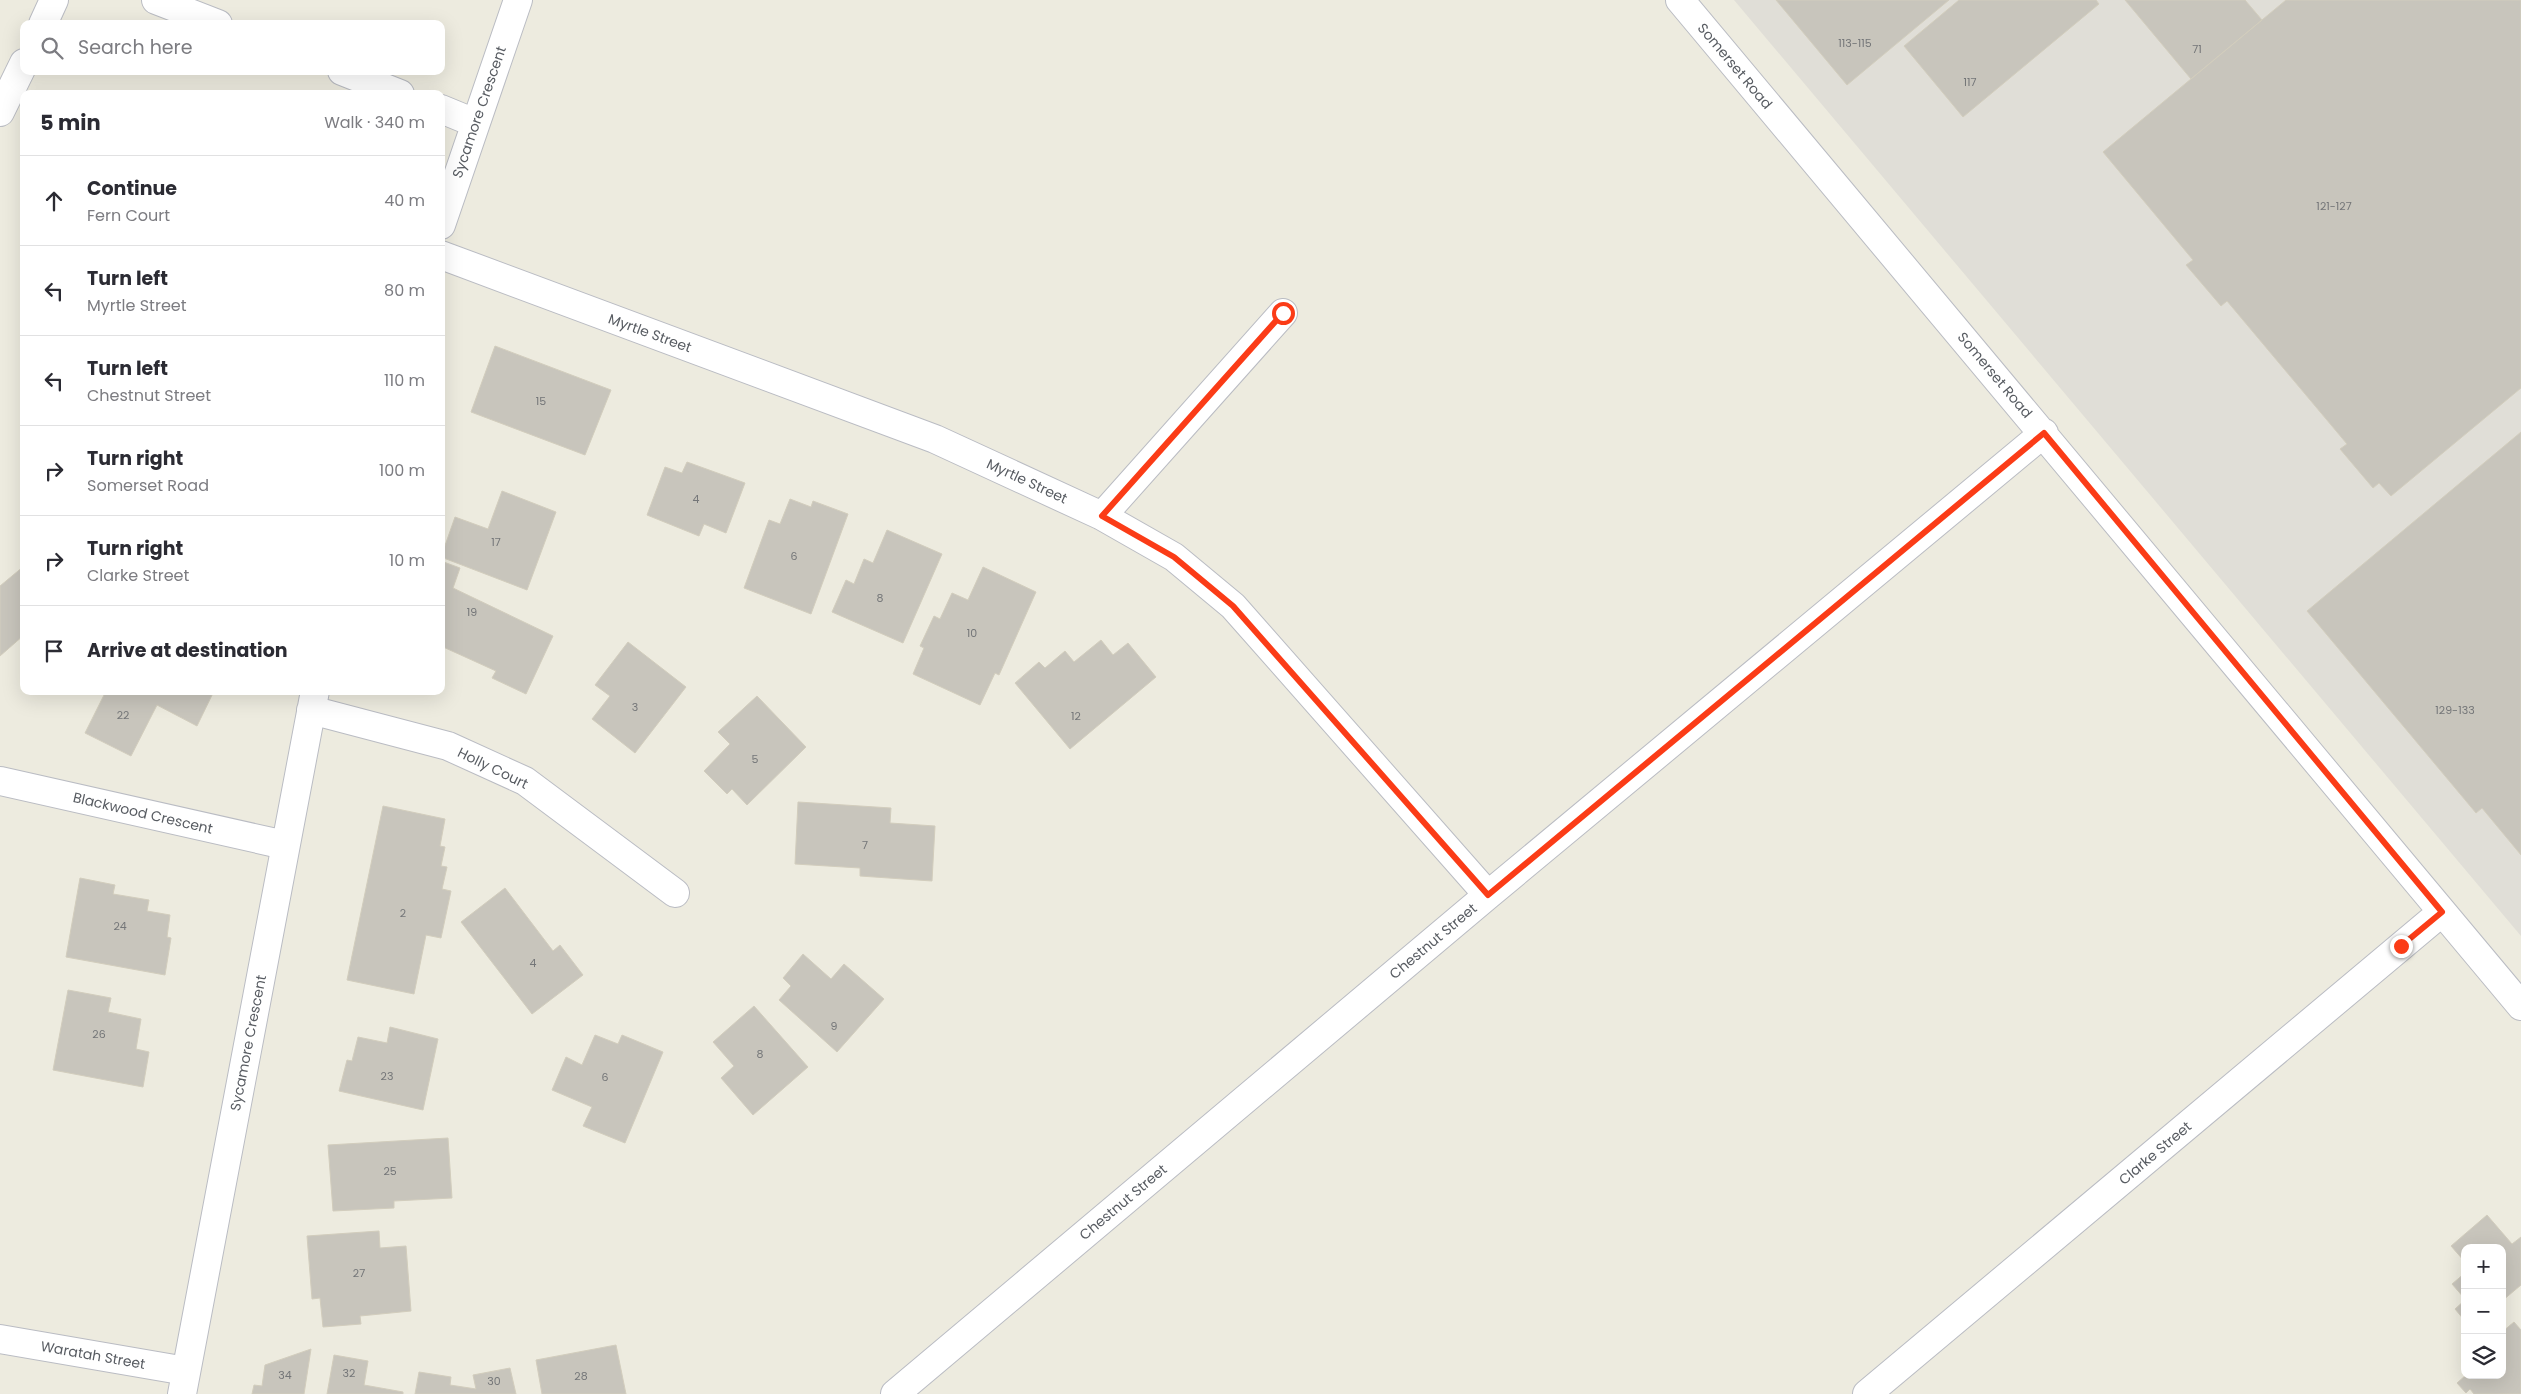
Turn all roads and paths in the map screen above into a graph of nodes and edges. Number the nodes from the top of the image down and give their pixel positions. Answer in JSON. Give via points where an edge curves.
{"nodes":[{"id":1,"x":54,"y":0,"type":"edge"},
{"id":2,"x":156,"y":0,"type":"edge"},
{"id":3,"x":518,"y":0,"type":"edge"},
{"id":4,"x":1680,"y":0,"type":"edge"},
{"id":5,"x":45,"y":20,"type":"edge"},
{"id":6,"x":208,"y":20,"type":"edge"},
{"id":7,"x":20,"y":71,"type":"edge"},
{"id":8,"x":352,"y":75,"type":"edge"},
{"id":9,"x":390,"y":90,"type":"edge"},
{"id":10,"x":445,"y":111,"type":"edge"},
{"id":11,"x":0,"y":112,"type":"edge"},
{"id":12,"x":475,"y":123,"type":"junction"},
{"id":13,"x":445,"y":213,"type":"edge"},
{"id":14,"x":445,"y":256,"type":"edge"},
{"id":15,"x":1283,"y":313,"type":"dead end"},
{"id":16,"x":2044,"y":433,"type":"junction"},
{"id":17,"x":1102,"y":516,"type":"junction"},
{"id":18,"x":313,"y":701,"type":"edge"},
{"id":19,"x":0,"y":781,"type":"edge"},
{"id":20,"x":285,"y":844,"type":"junction"},
{"id":21,"x":675,"y":893,"type":"dead end"},
{"id":22,"x":1488,"y":895,"type":"junction"},
{"id":23,"x":2442,"y":912,"type":"junction"},
{"id":24,"x":2521,"y":1006,"type":"edge"},
{"id":25,"x":0,"y":1339,"type":"edge"},
{"id":26,"x":184,"y":1383,"type":"edge"},
{"id":27,"x":1871,"y":1393,"type":"edge"},
{"id":28,"x":895,"y":1394,"type":"edge"}],
"edges":[{"from":1,"to":5,"type":"street"},
{"from":2,"to":6,"type":"street"},
{"from":3,"to":12,"type":"street","name":"Sycamore Crescent"},
{"from":4,"to":16,"type":"street","name":"Somerset Road"},
{"from":7,"to":11,"type":"street"},
{"from":8,"to":9,"type":"street"},
{"from":10,"to":12,"type":"street"},
{"from":12,"to":13,"type":"street","name":"Sycamore Crescent"},
{"from":14,"to":17,"type":"street","name":"Myrtle Street","via":[[935,438]]},
{"from":15,"to":17,"type":"street"},
{"from":16,"to":22,"type":"street","name":"Chestnut Street"},
{"from":16,"to":23,"type":"street","name":"Somerset Road"},
{"from":17,"to":22,"type":"street","name":"Myrtle Street","via":[[1174,557],[1233,606]]},
{"from":18,"to":20,"type":"street","name":"Sycamore Crescent"},
{"from":18,"to":21,"type":"street","name":"Holly Court","via":[[448,746],[525,781]]},
{"from":19,"to":20,"type":"street","name":"Blackwood Crescent"},
{"from":20,"to":26,"type":"street","name":"Sycamore Crescent"},
{"from":22,"to":28,"type":"street","name":"Chestnut Street"},
{"from":23,"to":24,"type":"street","name":"Somerset Road"},
{"from":23,"to":27,"type":"street","name":"Clarke Street"},
{"from":25,"to":26,"type":"street","name":"Waratah Street"}]}
